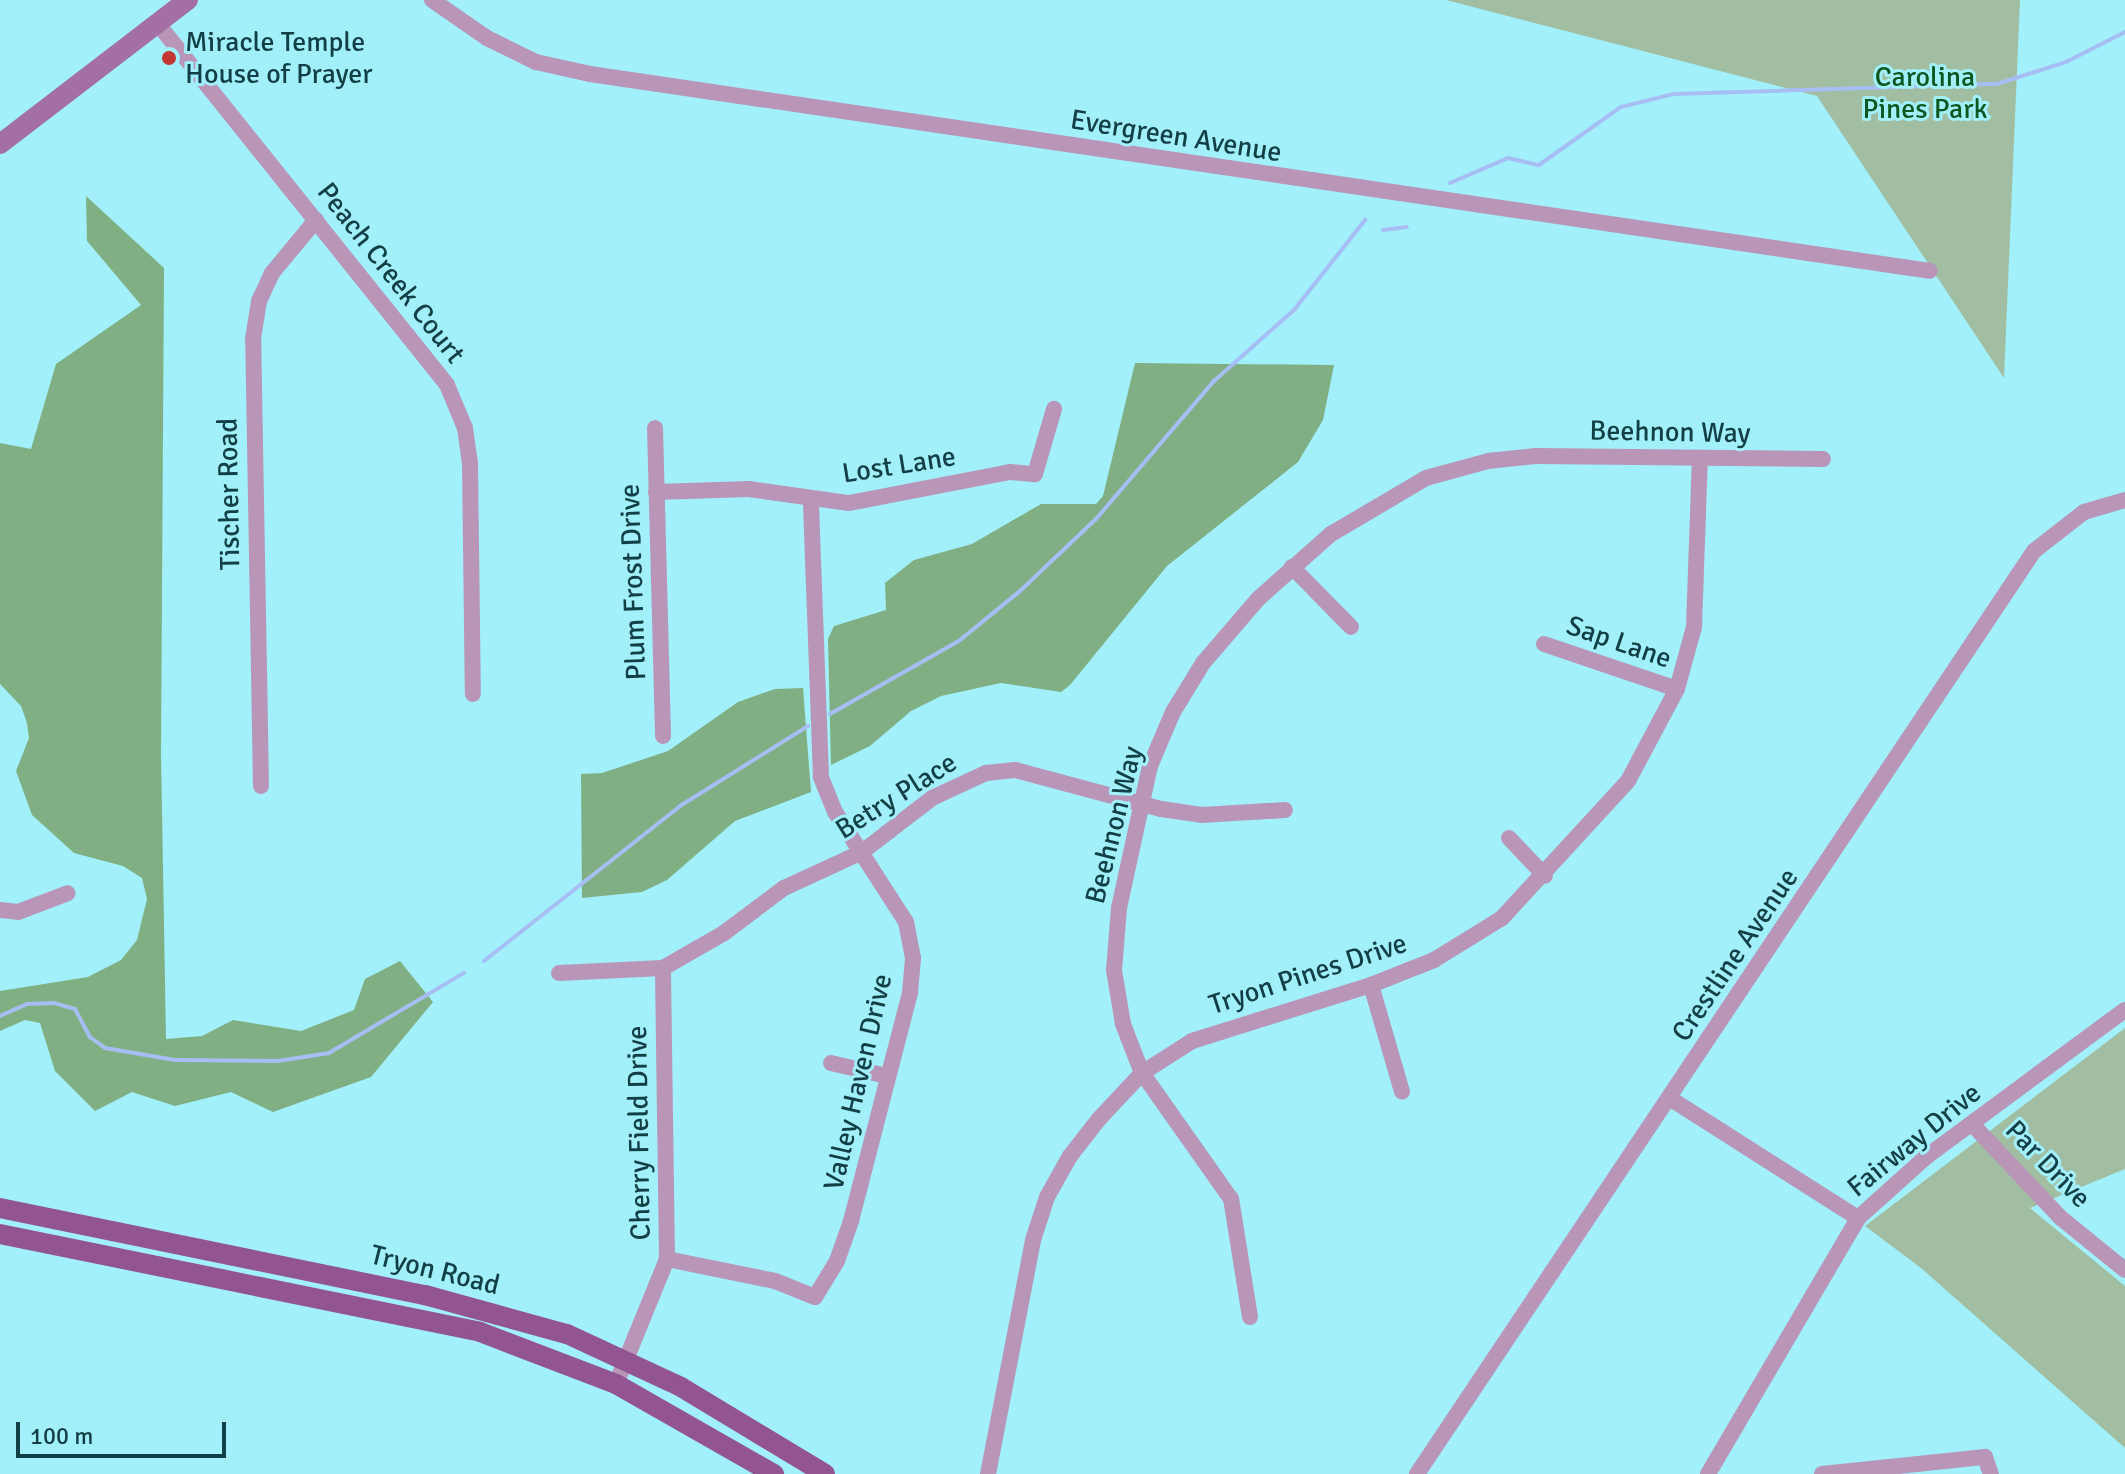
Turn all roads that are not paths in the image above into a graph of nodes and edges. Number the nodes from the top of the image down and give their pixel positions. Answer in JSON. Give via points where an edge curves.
{"nodes":[{"id":1,"x":188,"y":0,"type":"edge"},
{"id":2,"x":432,"y":0,"type":"edge"},
{"id":3,"x":158,"y":24,"type":"junction"},
{"id":4,"x":3,"y":136,"type":"edge"},
{"id":5,"x":316,"y":220,"type":"junction"},
{"id":6,"x":1930,"y":271,"type":"dead end"},
{"id":7,"x":1054,"y":409,"type":"dead end"},
{"id":8,"x":655,"y":428,"type":"dead end"},
{"id":9,"x":1700,"y":458,"type":"junction"},
{"id":10,"x":1823,"y":459,"type":"dead end"},
{"id":11,"x":656,"y":492,"type":"junction"},
{"id":12,"x":2125,"y":500,"type":"edge"},
{"id":13,"x":811,"y":501,"type":"junction"},
{"id":14,"x":1292,"y":567,"type":"junction"},
{"id":15,"x":1351,"y":627,"type":"dead end"},
{"id":16,"x":1544,"y":644,"type":"dead end"},
{"id":17,"x":1677,"y":689,"type":"junction"},
{"id":18,"x":473,"y":694,"type":"dead end"},
{"id":19,"x":663,"y":736,"type":"dead end"},
{"id":20,"x":261,"y":786,"type":"dead end"},
{"id":21,"x":1140,"y":803,"type":"junction"},
{"id":22,"x":1285,"y":810,"type":"dead end"},
{"id":23,"x":1509,"y":838,"type":"dead end"},
{"id":24,"x":862,"y":852,"type":"junction"},
{"id":25,"x":1545,"y":876,"type":"junction"},
{"id":26,"x":68,"y":893,"type":"dead end"},
{"id":27,"x":0,"y":910,"type":"edge"},
{"id":28,"x":663,"y":968,"type":"junction"},
{"id":29,"x":559,"y":973,"type":"dead end"},
{"id":30,"x":1371,"y":985,"type":"junction"},
{"id":31,"x":2125,"y":1010,"type":"edge"},
{"id":32,"x":831,"y":1063,"type":"dead end"},
{"id":33,"x":1142,"y":1073,"type":"junction"},
{"id":34,"x":887,"y":1076,"type":"junction"},
{"id":35,"x":1402,"y":1092,"type":"dead end"},
{"id":36,"x":1671,"y":1099,"type":"junction"},
{"id":37,"x":1972,"y":1124,"type":"junction"},
{"id":38,"x":0,"y":1208,"type":"edge"},
{"id":39,"x":1858,"y":1218,"type":"junction"},
{"id":40,"x":0,"y":1234,"type":"edge"},
{"id":41,"x":667,"y":1259,"type":"junction"},
{"id":42,"x":2125,"y":1270,"type":"edge"},
{"id":43,"x":1250,"y":1317,"type":"dead end"},
{"id":44,"x":626,"y":1358,"type":"junction"},
{"id":45,"x":616,"y":1384,"type":"junction"},
{"id":46,"x":774,"y":1474,"type":"edge"},
{"id":47,"x":825,"y":1474,"type":"edge"},
{"id":48,"x":988,"y":1474,"type":"edge"},
{"id":49,"x":1417,"y":1474,"type":"edge"},
{"id":50,"x":1708,"y":1474,"type":"edge"},
{"id":51,"x":1822,"y":1474,"type":"edge"},
{"id":52,"x":1991,"y":1474,"type":"edge"}],
"edges":[{"from":1,"to":3,"type":"main road"},
{"from":2,"to":6,"type":"street","name":"Evergreen Avenue","via":[[487,38],[536,62],[590,74]]},
{"from":3,"to":4,"type":"main road"},
{"from":3,"to":5,"type":"street","name":"Peach Creek Court"},
{"from":5,"to":18,"type":"street","name":"Peach Creek Court","via":[[447,385],[465,428]]},
{"from":5,"to":20,"type":"street","name":"Tischer Road","via":[[272,273],[259,301],[253,339]]},
{"from":7,"to":13,"type":"street","name":"Lost Lane","via":[[1035,474],[1010,472],[849,503]]},
{"from":8,"to":11,"type":"street","name":"Plum Frost Drive"},
{"from":9,"to":10,"type":"street","name":"Beehnon Way"},
{"from":9,"to":14,"type":"street","name":"Beehnon Way","via":[[1536,456],[1488,461],[1426,478],[1386,499]]},
{"from":9,"to":17,"type":"street","name":"Tryon Pines Drive","via":[[1694,627]]},
{"from":11,"to":13,"type":"street","name":"Lost Lane","via":[[749,489]]},
{"from":11,"to":19,"type":"street","name":"Plum Frost Drive"},
{"from":12,"to":36,"type":"street","name":"Crestline Avenue","via":[[2084,512],[2034,551]]},
{"from":13,"to":24,"type":"street","name":"Valley Haven Drive","via":[[821,777],[829,802]]},
{"from":14,"to":15,"type":"street"},
{"from":14,"to":21,"type":"street","name":"Beehnon Way","via":[[1203,663],[1173,712]]},
{"from":16,"to":17,"type":"street","name":"Sap Lane"},
{"from":17,"to":25,"type":"street","name":"Tryon Pines Drive","via":[[1628,781]]},
{"from":21,"to":22,"type":"street","name":"Betry Place","via":[[1202,815]]},
{"from":21,"to":24,"type":"street","name":"Betry Place","via":[[1015,770],[986,773],[932,798]]},
{"from":21,"to":33,"type":"street","name":"Beehnon Way","via":[[1119,908],[1114,970],[1123,1024]]},
{"from":23,"to":25,"type":"street"},
{"from":24,"to":28,"type":"street","name":"Betry Place","via":[[784,888],[724,933]]},
{"from":24,"to":34,"type":"street","name":"Valley Haven Drive","via":[[906,922],[913,958],[910,993]]},
{"from":25,"to":30,"type":"street","name":"Tryon Pines Drive","via":[[1502,918],[1434,960]]},
{"from":26,"to":27,"type":"street","via":[[18,912]]},
{"from":28,"to":29,"type":"street","name":"Betry Place"},
{"from":28,"to":41,"type":"street","name":"Cherry Field Drive"},
{"from":30,"to":33,"type":"street","name":"Tryon Pines Drive","via":[[1192,1041]]},
{"from":30,"to":35,"type":"street"},
{"from":31,"to":37,"type":"street","name":"Fairway Drive"},
{"from":32,"to":34,"type":"street"},
{"from":33,"to":43,"type":"street","name":"Beehnon Way","via":[[1231,1199]]},
{"from":33,"to":48,"type":"street","name":"Tryon Pines Drive","via":[[1070,1156],[1047,1197],[1024,1278]]},
{"from":34,"to":41,"type":"street","name":"Valley Haven Drive","via":[[851,1221],[837,1261],[815,1297],[751,1274]]},
{"from":36,"to":39,"type":"street"},
{"from":36,"to":49,"type":"street","name":"Crestline Avenue"},
{"from":37,"to":39,"type":"street","name":"Fairway Drive"},
{"from":37,"to":42,"type":"street","name":"Par Drive","via":[[2061,1218]]},
{"from":38,"to":44,"type":"main road","name":"Tryon Road","via":[[425,1295],[529,1322]]},
{"from":39,"to":50,"type":"street","name":"Fairway Drive"},
{"from":40,"to":45,"type":"main road","name":"Tryon Road","via":[[451,1324]]},
{"from":41,"to":44,"type":"street","name":"Cherry Field Drive"},
{"from":44,"to":45,"type":"street","name":"Cherry Field Drive"},
{"from":44,"to":47,"type":"main road","name":"Tryon Road"},
{"from":45,"to":46,"type":"main road","name":"Tryon Road"},
{"from":51,"to":52,"type":"street","via":[[1985,1457]]}]}
